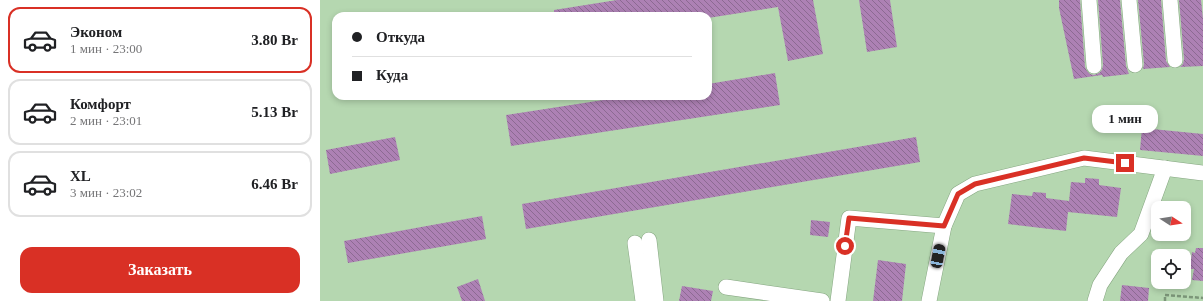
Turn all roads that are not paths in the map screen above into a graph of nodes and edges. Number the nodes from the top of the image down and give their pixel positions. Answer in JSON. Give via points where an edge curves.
{"nodes":[{"id":1,"x":1089,"y":0,"type":"edge"},
{"id":2,"x":1129,"y":0,"type":"edge"},
{"id":3,"x":1170,"y":0,"type":"edge"},
{"id":4,"x":1175,"y":60,"type":"dead end"},
{"id":5,"x":1135,"y":65,"type":"dead end"},
{"id":6,"x":1094,"y":66,"type":"dead end"},
{"id":7,"x":1165,"y":168,"type":"junction"},
{"id":8,"x":1203,"y":173,"type":"edge"},
{"id":9,"x":944,"y":226,"type":"junction"},
{"id":10,"x":726,"y":287,"type":"dead end"},
{"id":11,"x":643,"y":301,"type":"edge"},
{"id":12,"x":656,"y":301,"type":"edge"},
{"id":13,"x":822,"y":301,"type":"edge"},
{"id":14,"x":838,"y":301,"type":"edge"},
{"id":15,"x":929,"y":301,"type":"edge"},
{"id":16,"x":1095,"y":301,"type":"edge"}],
"edges":[{"from":1,"to":6,"type":"lane"},
{"from":2,"to":5,"type":"lane"},
{"from":3,"to":4,"type":"lane"},
{"from":7,"to":8,"type":"lane"},
{"from":7,"to":9,"type":"lane","via":[[1084,158],[975,184],[958,194]]},
{"from":7,"to":16,"type":"lane","via":[[1141,234],[1121,253],[1100,285]]},
{"from":9,"to":14,"type":"lane","via":[[849,218]]},
{"from":9,"to":15,"type":"lane"},
{"from":10,"to":13,"type":"lane"},
{"from":11,"to":12,"type":"lane","via":[[642,242]]}]}
